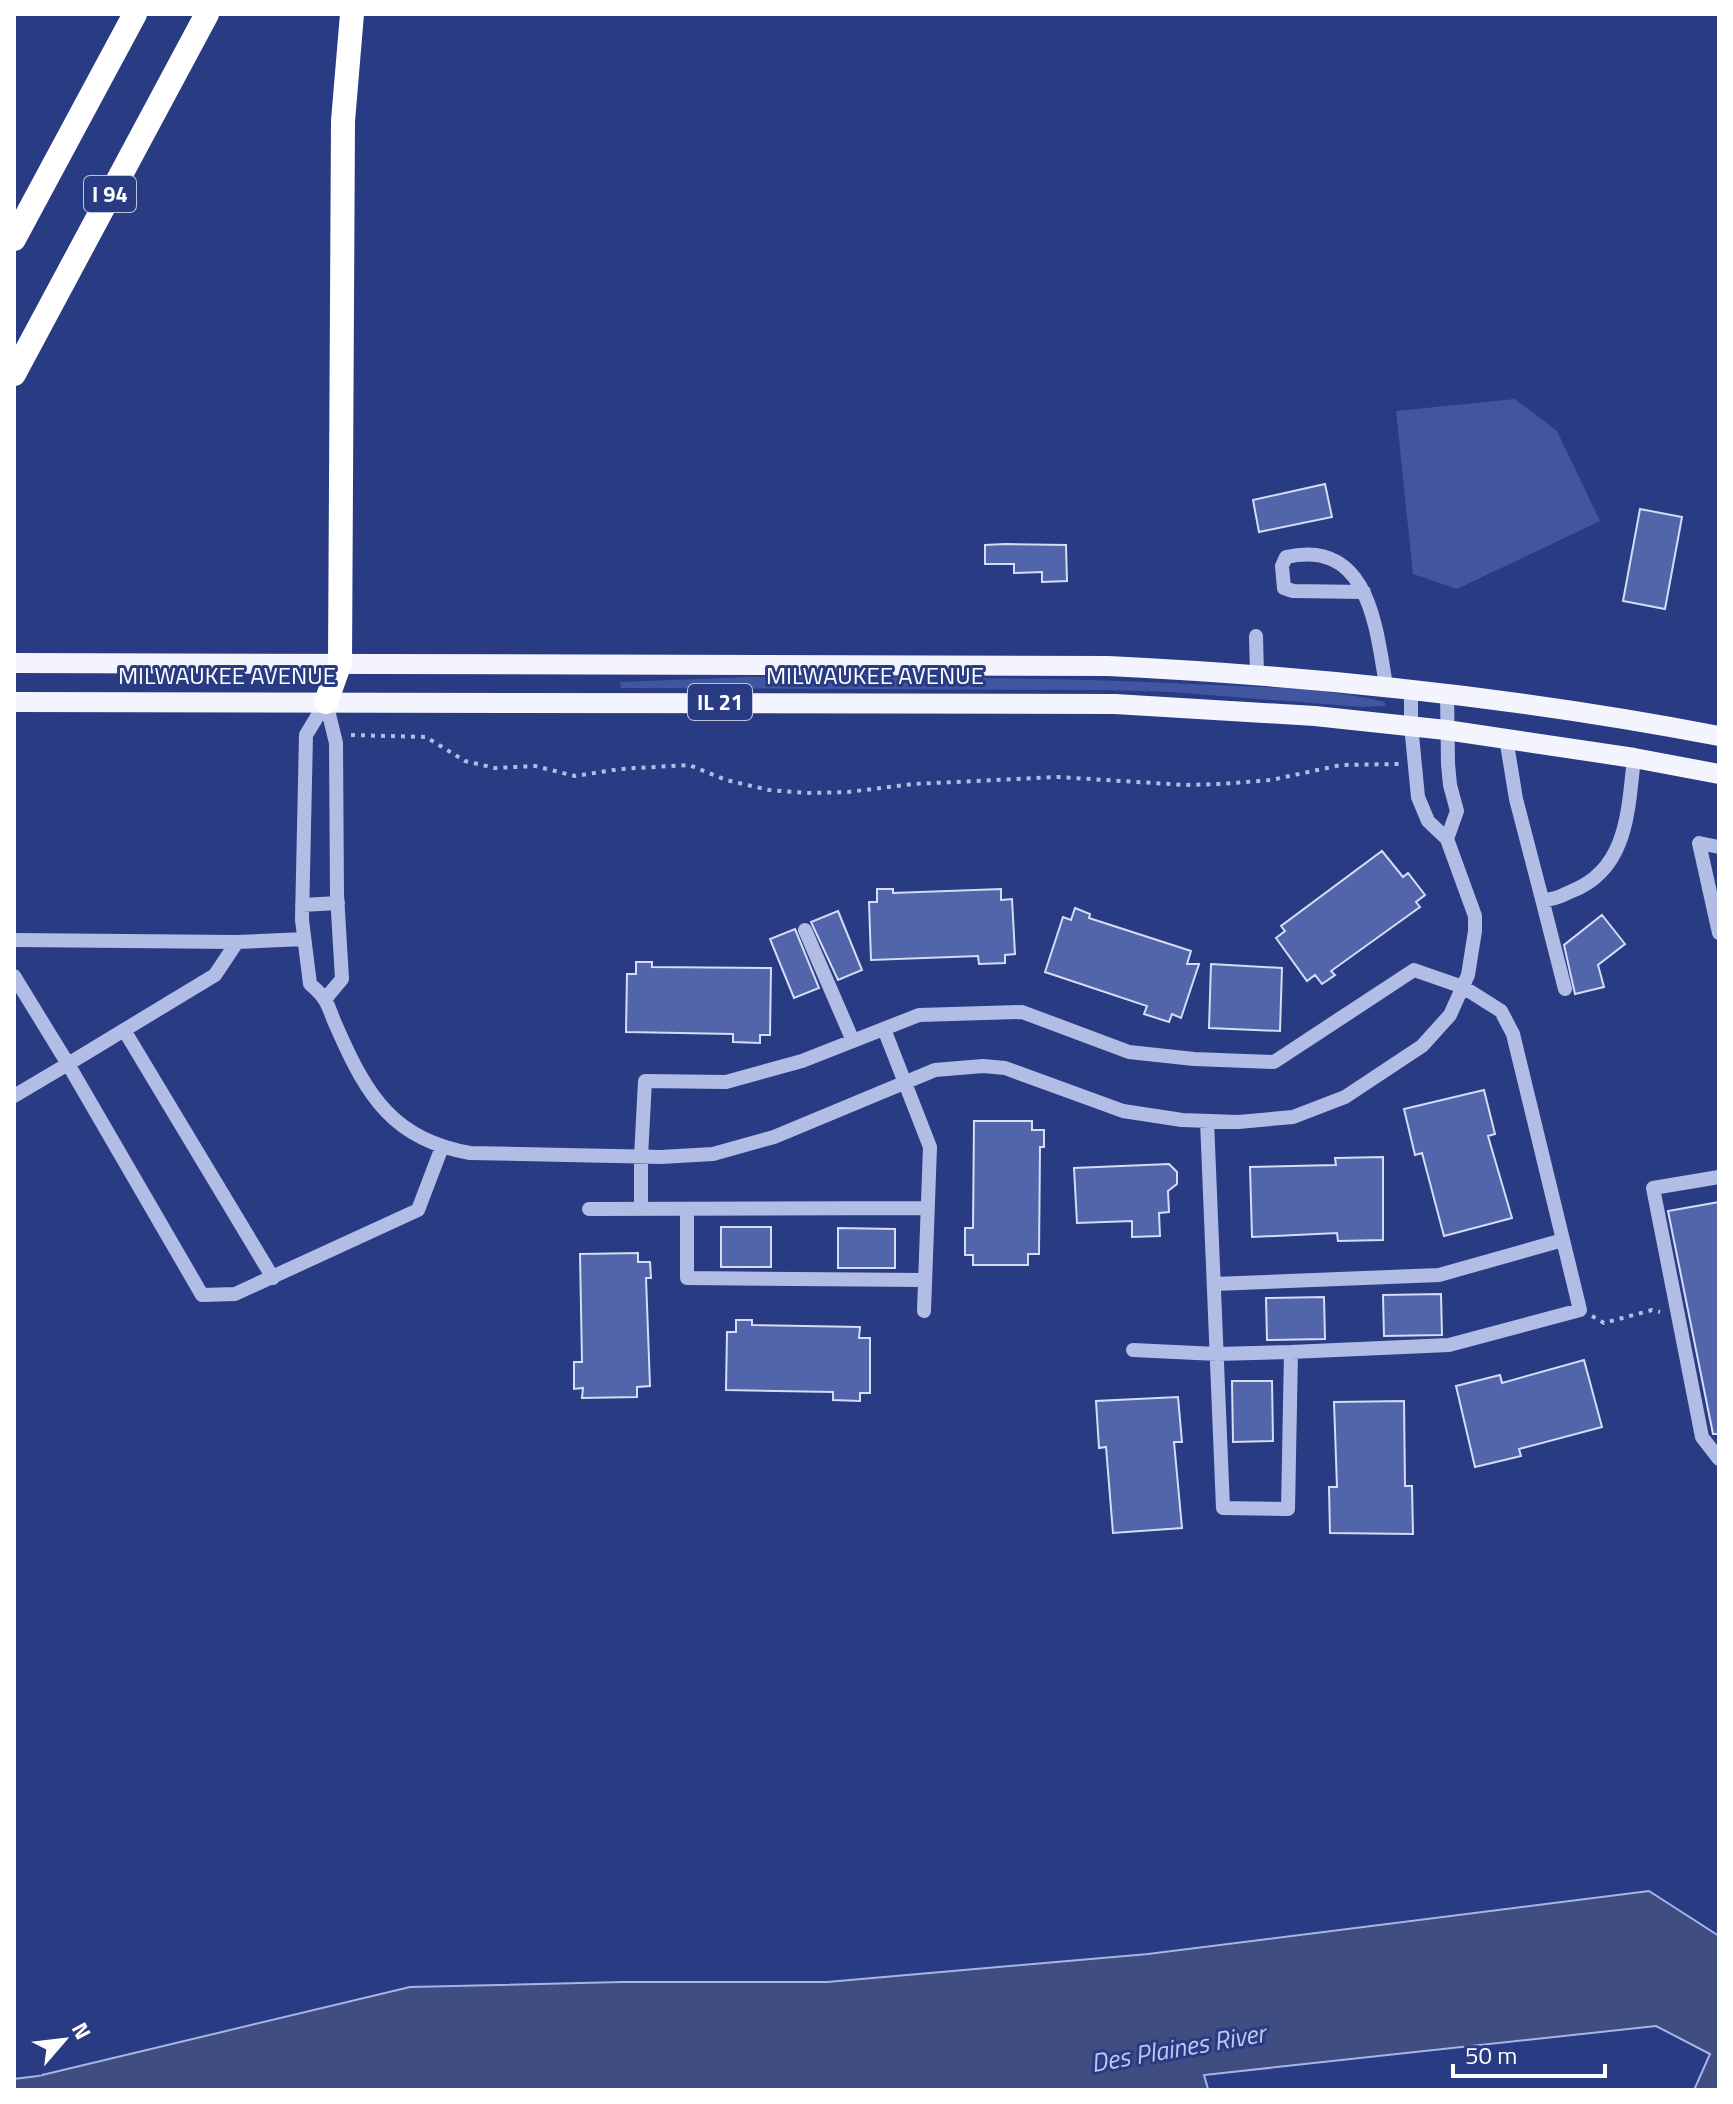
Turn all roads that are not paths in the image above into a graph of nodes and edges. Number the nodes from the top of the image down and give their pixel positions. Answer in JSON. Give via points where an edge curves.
{"nodes":[{"id":1,"x":135,"y":14,"type":"edge"},
{"id":2,"x":207,"y":14,"type":"edge"},
{"id":3,"x":352,"y":14,"type":"edge"},
{"id":4,"x":14,"y":239,"type":"edge"},
{"id":5,"x":14,"y":374,"type":"edge"},
{"id":6,"x":1364,"y":592,"type":"junction"},
{"id":7,"x":1256,"y":636,"type":"dead end"},
{"id":8,"x":14,"y":663,"type":"edge"},
{"id":9,"x":340,"y":663,"type":"junction"},
{"id":10,"x":1257,"y":674,"type":"junction"},
{"id":11,"x":1386,"y":685,"type":"junction"},
{"id":12,"x":1411,"y":688,"type":"junction"},
{"id":13,"x":1447,"y":692,"type":"junction"},
{"id":14,"x":14,"y":702,"type":"edge"},
{"id":15,"x":326,"y":702,"type":"junction"},
{"id":16,"x":1411,"y":725,"type":"junction"},
{"id":17,"x":1446,"y":730,"type":"junction"},
{"id":18,"x":1719,"y":736,"type":"edge"},
{"id":19,"x":1506,"y":738,"type":"junction"},
{"id":20,"x":1634,"y":758,"type":"junction"},
{"id":21,"x":1719,"y":774,"type":"edge"},
{"id":22,"x":1447,"y":839,"type":"junction"},
{"id":23,"x":1719,"y":847,"type":"edge"},
{"id":24,"x":1542,"y":899,"type":"junction"},
{"id":25,"x":338,"y":903,"type":"junction"},
{"id":26,"x":302,"y":905,"type":"junction"},
{"id":27,"x":805,"y":930,"type":"dead end"},
{"id":28,"x":1719,"y":933,"type":"edge"},
{"id":29,"x":304,"y":939,"type":"junction"},
{"id":30,"x":14,"y":940,"type":"edge"},
{"id":31,"x":237,"y":942,"type":"junction"},
{"id":32,"x":14,"y":976,"type":"edge"},
{"id":33,"x":1463,"y":987,"type":"junction"},
{"id":34,"x":1565,"y":989,"type":"dead end"},
{"id":35,"x":326,"y":998,"type":"junction"},
{"id":36,"x":884,"y":1029,"type":"junction"},
{"id":37,"x":124,"y":1030,"type":"junction"},
{"id":38,"x":853,"y":1041,"type":"junction"},
{"id":39,"x":68,"y":1064,"type":"junction"},
{"id":40,"x":905,"y":1083,"type":"junction"},
{"id":41,"x":14,"y":1096,"type":"edge"},
{"id":42,"x":1207,"y":1121,"type":"junction"},
{"id":43,"x":442,"y":1147,"type":"junction"},
{"id":44,"x":641,"y":1157,"type":"junction"},
{"id":45,"x":1719,"y":1177,"type":"edge"},
{"id":46,"x":928,"y":1208,"type":"junction"},
{"id":47,"x":589,"y":1209,"type":"dead end"},
{"id":48,"x":641,"y":1209,"type":"junction"},
{"id":49,"x":687,"y":1209,"type":"junction"},
{"id":50,"x":1563,"y":1240,"type":"junction"},
{"id":51,"x":273,"y":1278,"type":"junction"},
{"id":52,"x":925,"y":1280,"type":"junction"},
{"id":53,"x":1214,"y":1284,"type":"junction"},
{"id":54,"x":924,"y":1311,"type":"dead end"},
{"id":55,"x":1133,"y":1350,"type":"dead end"},
{"id":56,"x":1291,"y":1352,"type":"junction"},
{"id":57,"x":1217,"y":1354,"type":"junction"},
{"id":58,"x":1719,"y":1459,"type":"edge"}],
"edges":[{"from":1,"to":4,"type":"highway","number":"I 94"},
{"from":2,"to":5,"type":"highway","number":"I 94"},
{"from":3,"to":9,"type":"highway","via":[[343,121]]},
{"from":6,"to":6,"type":"street","via":[[1342,565],[1320,555],[1286,557],[1282,566],[1284,588],[1293,591]]},
{"from":6,"to":11,"type":"street","via":[[1375,620]]},
{"from":7,"to":10,"type":"street"},
{"from":8,"to":9,"type":"main road","name":"MILWAUKEE AVENUE","number":"IL 21"},
{"from":9,"to":10,"type":"main road","name":"MILWAUKEE AVENUE","number":"IL 21","via":[[1020,664]]},
{"from":9,"to":15,"type":"highway"},
{"from":10,"to":11,"type":"main road","name":"MILWAUKEE AVENUE","number":"IL 21"},
{"from":11,"to":12,"type":"main road","name":"MILWAUKEE AVENUE","number":"IL 21"},
{"from":12,"to":13,"type":"main road","name":"MILWAUKEE AVENUE"},
{"from":12,"to":16,"type":"street"},
{"from":13,"to":17,"type":"street"},
{"from":13,"to":18,"type":"main road","name":"MILWAUKEE AVENUE"},
{"from":14,"to":15,"type":"main road","name":"MILWAUKEE AVENUE","number":"IL 21"},
{"from":15,"to":16,"type":"main road","name":"MILWAUKEE AVENUE","number":"IL 21","via":[[1115,704]]},
{"from":15,"to":25,"type":"street","via":[[336,743]]},
{"from":15,"to":26,"type":"street","via":[[306,735]]},
{"from":16,"to":17,"type":"main road","name":"MILWAUKEE AVENUE","number":"IL 21"},
{"from":16,"to":22,"type":"street","via":[[1418,797],[1428,821]]},
{"from":17,"to":19,"type":"main road","name":"MILWAUKEE AVENUE"},
{"from":17,"to":22,"type":"street","via":[[1457,811]]},
{"from":19,"to":20,"type":"main road","name":"MILWAUKEE AVENUE"},
{"from":19,"to":24,"type":"street"},
{"from":20,"to":21,"type":"main road","name":"MILWAUKEE AVENUE"},
{"from":20,"to":24,"type":"street","via":[[1624,830],[1602,874],[1580,888]]},
{"from":22,"to":33,"type":"street","via":[[1475,916]]},
{"from":23,"to":28,"type":"street","via":[[1699,843]]},
{"from":24,"to":34,"type":"street"},
{"from":25,"to":26,"type":"street"},
{"from":25,"to":35,"type":"street","via":[[342,979]]},
{"from":26,"to":29,"type":"street"},
{"from":27,"to":38,"type":"street"},
{"from":29,"to":31,"type":"street"},
{"from":29,"to":35,"type":"street","via":[[310,984]]},
{"from":30,"to":31,"type":"street"},
{"from":31,"to":37,"type":"street","via":[[215,975]]},
{"from":32,"to":39,"type":"street"},
{"from":33,"to":36,"type":"street","via":[[1414,970],[1274,1062],[1129,1052],[1022,1012],[919,1015]]},
{"from":33,"to":42,"type":"street","via":[[1450,1015],[1422,1046],[1345,1097],[1293,1117]]},
{"from":33,"to":50,"type":"street","via":[[1501,1011],[1513,1034]]},
{"from":35,"to":43,"type":"street","via":[[368,1092],[407,1129]]},
{"from":36,"to":38,"type":"street"},
{"from":36,"to":40,"type":"street"},
{"from":37,"to":39,"type":"street"},
{"from":37,"to":51,"type":"street"},
{"from":38,"to":44,"type":"street","via":[[726,1082],[645,1081]]},
{"from":39,"to":41,"type":"street"},
{"from":39,"to":51,"type":"street","via":[[202,1295],[235,1294]]},
{"from":40,"to":42,"type":"street","via":[[935,1070],[1005,1068],[1123,1111]]},
{"from":40,"to":44,"type":"street","via":[[774,1137],[713,1154]]},
{"from":40,"to":46,"type":"street","via":[[930,1147]]},
{"from":42,"to":53,"type":"street"},
{"from":43,"to":44,"type":"street","via":[[470,1153]]},
{"from":43,"to":51,"type":"street","via":[[418,1210]]},
{"from":44,"to":48,"type":"street"},
{"from":45,"to":58,"type":"street","via":[[1653,1188],[1702,1437]]},
{"from":46,"to":49,"type":"street"},
{"from":46,"to":52,"type":"street"},
{"from":47,"to":48,"type":"street"},
{"from":48,"to":49,"type":"street"},
{"from":49,"to":52,"type":"street","via":[[687,1278]]},
{"from":50,"to":53,"type":"street","via":[[1439,1275]]},
{"from":50,"to":56,"type":"street","via":[[1580,1310],[1449,1345]]},
{"from":52,"to":54,"type":"street"},
{"from":53,"to":57,"type":"street"},
{"from":55,"to":57,"type":"street"},
{"from":56,"to":57,"type":"street"},
{"from":56,"to":57,"type":"street","via":[[1288,1509],[1223,1508]]}]}
